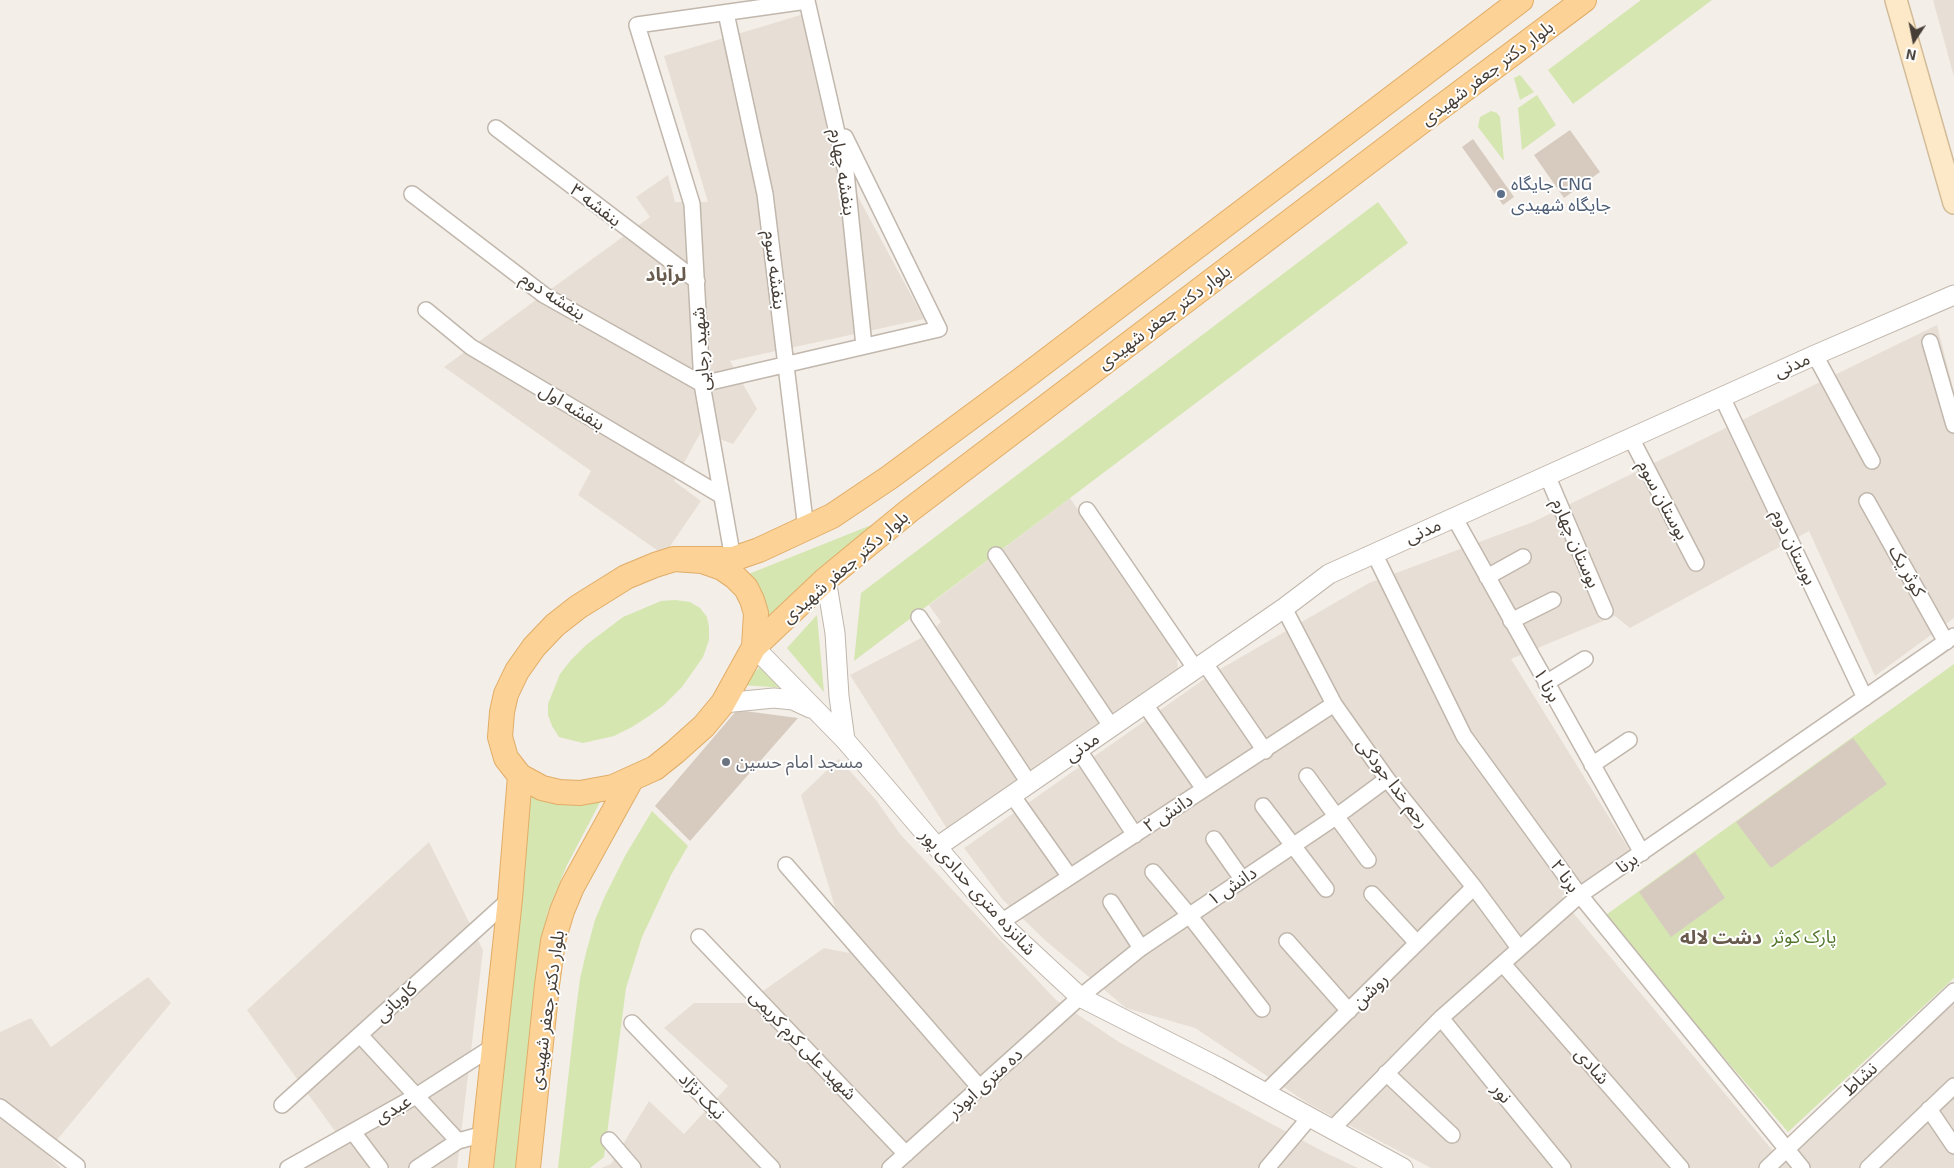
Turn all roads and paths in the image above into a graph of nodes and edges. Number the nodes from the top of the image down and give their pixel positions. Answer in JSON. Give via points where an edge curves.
{"nodes":[{"id":1,"x":1521,"y":0,"type":"edge"},
{"id":2,"x":1584,"y":0,"type":"edge"},
{"id":3,"x":1896,"y":0,"type":"edge"},
{"id":4,"x":807,"y":1,"type":"edge"},
{"id":5,"x":726,"y":13,"type":"junction"},
{"id":6,"x":833,"y":112,"type":"junction"},
{"id":7,"x":496,"y":128,"type":"dead end"},
{"id":8,"x":412,"y":194,"type":"dead end"},
{"id":9,"x":1954,"y":203,"type":"edge"},
{"id":10,"x":696,"y":281,"type":"junction"},
{"id":11,"x":1954,"y":295,"type":"edge"},
{"id":12,"x":426,"y":310,"type":"dead end"},
{"id":13,"x":1930,"y":342,"type":"dead end"},
{"id":14,"x":864,"y":346,"type":"junction"},
{"id":15,"x":1815,"y":355,"type":"junction"},
{"id":16,"x":786,"y":364,"type":"junction"},
{"id":17,"x":702,"y":384,"type":"junction"},
{"id":18,"x":1722,"y":397,"type":"junction"},
{"id":19,"x":1954,"y":425,"type":"edge"},
{"id":20,"x":1630,"y":438,"type":"junction"},
{"id":21,"x":1872,"y":461,"type":"dead end"},
{"id":22,"x":1547,"y":475,"type":"junction"},
{"id":23,"x":722,"y":496,"type":"junction"},
{"id":24,"x":1867,"y":501,"type":"dead end"},
{"id":25,"x":1087,"y":510,"type":"dead end"},
{"id":26,"x":1454,"y":517,"type":"junction"},
{"id":27,"x":806,"y":529,"type":"junction"},
{"id":28,"x":1374,"y":553,"type":"junction"},
{"id":29,"x":996,"y":555,"type":"dead end"},
{"id":30,"x":1523,"y":557,"type":"dead end"},
{"id":31,"x":674,"y":559,"type":"junction"},
{"id":32,"x":733,"y":559,"type":"junction"},
{"id":33,"x":1696,"y":563,"type":"dead end"},
{"id":34,"x":1487,"y":577,"type":"junction"},
{"id":35,"x":826,"y":579,"type":"junction"},
{"id":36,"x":1553,"y":600,"type":"dead end"},
{"id":37,"x":1284,"y":608,"type":"junction"},
{"id":38,"x":1605,"y":611,"type":"dead end"},
{"id":39,"x":919,"y":617,"type":"dead end"},
{"id":40,"x":1511,"y":620,"type":"junction"},
{"id":41,"x":1950,"y":639,"type":"edge"},
{"id":42,"x":754,"y":647,"type":"junction"},
{"id":43,"x":1585,"y":659,"type":"dead end"},
{"id":44,"x":1200,"y":665,"type":"junction"},
{"id":45,"x":1546,"y":683,"type":"junction"},
{"id":46,"x":1865,"y":698,"type":"junction"},
{"id":47,"x":723,"y":703,"type":"junction"},
{"id":48,"x":1144,"y":703,"type":"junction"},
{"id":49,"x":1334,"y":704,"type":"junction"},
{"id":50,"x":818,"y":712,"type":"junction"},
{"id":51,"x":1111,"y":726,"type":"junction"},
{"id":52,"x":844,"y":740,"type":"junction"},
{"id":53,"x":1629,"y":740,"type":"dead end"},
{"id":54,"x":1078,"y":749,"type":"junction"},
{"id":55,"x":1264,"y":751,"type":"junction"},
{"id":56,"x":1592,"y":765,"type":"junction"},
{"id":57,"x":520,"y":776,"type":"junction"},
{"id":58,"x":1307,"y":776,"type":"dead end"},
{"id":59,"x":1387,"y":779,"type":"junction"},
{"id":60,"x":631,"y":780,"type":"junction"},
{"id":61,"x":1028,"y":784,"type":"junction"},
{"id":62,"x":1204,"y":789,"type":"junction"},
{"id":63,"x":1012,"y":795,"type":"junction"},
{"id":64,"x":1263,"y":806,"type":"dead end"},
{"id":65,"x":1337,"y":816,"type":"junction"},
{"id":66,"x":1135,"y":834,"type":"junction"},
{"id":67,"x":1214,"y":839,"type":"dead end"},
{"id":68,"x":1293,"y":845,"type":"junction"},
{"id":69,"x":937,"y":847,"type":"junction"},
{"id":70,"x":1642,"y":852,"type":"junction"},
{"id":71,"x":1368,"y":860,"type":"dead end"},
{"id":72,"x":786,"y":865,"type":"dead end"},
{"id":73,"x":1153,"y":872,"type":"dead end"},
{"id":74,"x":1070,"y":877,"type":"junction"},
{"id":75,"x":1242,"y":879,"type":"junction"},
{"id":76,"x":1474,"y":887,"type":"junction"},
{"id":77,"x":1326,"y":890,"type":"dead end"},
{"id":78,"x":1372,"y":894,"type":"dead end"},
{"id":79,"x":1580,"y":896,"type":"junction"},
{"id":80,"x":510,"y":899,"type":"junction"},
{"id":81,"x":1111,"y":902,"type":"dead end"},
{"id":82,"x":1190,"y":915,"type":"junction"},
{"id":83,"x":1001,"y":922,"type":"junction"},
{"id":84,"x":699,"y":937,"type":"dead end"},
{"id":85,"x":1287,"y":941,"type":"dead end"},
{"id":86,"x":1417,"y":943,"type":"junction"},
{"id":87,"x":1141,"y":948,"type":"junction"},
{"id":88,"x":1519,"y":948,"type":"junction"},
{"id":89,"x":1503,"y":964,"type":"junction"},
{"id":90,"x":1954,"y":991,"type":"edge"},
{"id":91,"x":1080,"y":997,"type":"junction"},
{"id":92,"x":1262,"y":1009,"type":"dead end"},
{"id":93,"x":1349,"y":1011,"type":"junction"},
{"id":94,"x":1441,"y":1018,"type":"junction"},
{"id":95,"x":632,"y":1023,"type":"dead end"},
{"id":96,"x":360,"y":1034,"type":"junction"},
{"id":97,"x":494,"y":1046,"type":"junction"},
{"id":98,"x":1386,"y":1073,"type":"junction"},
{"id":99,"x":1954,"y":1086,"type":"edge"},
{"id":100,"x":980,"y":1088,"type":"junction"},
{"id":101,"x":1265,"y":1093,"type":"junction"},
{"id":102,"x":416,"y":1096,"type":"junction"},
{"id":103,"x":282,"y":1105,"type":"dead end"},
{"id":104,"x":0,"y":1107,"type":"edge"},
{"id":105,"x":1929,"y":1109,"type":"junction"},
{"id":106,"x":1310,"y":1117,"type":"junction"},
{"id":107,"x":1332,"y":1129,"type":"junction"},
{"id":108,"x":353,"y":1132,"type":"junction"},
{"id":109,"x":484,"y":1134,"type":"junction"},
{"id":110,"x":1452,"y":1135,"type":"dead end"},
{"id":111,"x":609,"y":1140,"type":"dead end"},
{"id":112,"x":458,"y":1141,"type":"junction"},
{"id":113,"x":1954,"y":1146,"type":"edge"},
{"id":114,"x":1787,"y":1149,"type":"junction"},
{"id":115,"x":906,"y":1154,"type":"junction"},
{"id":116,"x":77,"y":1168,"type":"edge"},
{"id":117,"x":288,"y":1168,"type":"edge"},
{"id":118,"x":380,"y":1168,"type":"edge"},
{"id":119,"x":417,"y":1168,"type":"edge"},
{"id":120,"x":481,"y":1168,"type":"edge"},
{"id":121,"x":528,"y":1168,"type":"edge"},
{"id":122,"x":634,"y":1168,"type":"edge"},
{"id":123,"x":772,"y":1168,"type":"edge"},
{"id":124,"x":890,"y":1168,"type":"edge"},
{"id":125,"x":1267,"y":1168,"type":"edge"},
{"id":126,"x":1401,"y":1168,"type":"edge"},
{"id":127,"x":1563,"y":1168,"type":"edge"},
{"id":128,"x":1681,"y":1168,"type":"edge"},
{"id":129,"x":1767,"y":1168,"type":"edge"},
{"id":130,"x":1802,"y":1168,"type":"edge"},
{"id":131,"x":1868,"y":1168,"type":"edge"}],
"edges":[{"from":1,"to":27,"type":"main road","name":"بلوار دکتر جعفر شهیدی","via":[[1022,380],[890,477],[832,516]]},
{"from":2,"to":35,"type":"main road","name":"بلوار دکتر جعفر شهیدی","via":[[918,504]]},
{"from":3,"to":9,"type":"main road"},
{"from":4,"to":5,"type":"street"},
{"from":4,"to":6,"type":"street","name":"بنفشه چهارم"},
{"from":5,"to":10,"type":"street","name":"شهید رجایی","via":[[637,25],[692,204]]},
{"from":5,"to":16,"type":"street","name":"بنفشه سوم","via":[[765,194]]},
{"from":6,"to":14,"type":"street","name":"بنفشه چهارم","via":[[846,172]]},
{"from":6,"to":14,"type":"street","via":[[939,329]]},
{"from":7,"to":10,"type":"street","name":"بنفشه ۳"},
{"from":8,"to":17,"type":"street","name":"بنفشه دوم","via":[[544,295]]},
{"from":10,"to":17,"type":"street","name":"شهید رجایی"},
{"from":11,"to":15,"type":"street","name":"مدنی"},
{"from":12,"to":23,"type":"street","name":"بنفشه اول","via":[[471,346]]},
{"from":13,"to":19,"type":"street"},
{"from":14,"to":16,"type":"street"},
{"from":15,"to":18,"type":"street","name":"مدنی"},
{"from":15,"to":21,"type":"street"},
{"from":16,"to":17,"type":"street"},
{"from":16,"to":27,"type":"street","name":"بنفشه سوم"},
{"from":17,"to":23,"type":"street","name":"شهید رجایی"},
{"from":18,"to":20,"type":"street","name":"مدنی"},
{"from":18,"to":46,"type":"street","name":"بوستان دوم"},
{"from":20,"to":22,"type":"street","name":"مدنی"},
{"from":20,"to":33,"type":"street","name":"بوستان سوم"},
{"from":22,"to":26,"type":"street","name":"مدنی"},
{"from":22,"to":38,"type":"street","name":"بوستان چهارم"},
{"from":23,"to":32,"type":"street","name":"شهید رجایی"},
{"from":24,"to":41,"type":"street","name":"کوثر یک"},
{"from":25,"to":44,"type":"street"},
{"from":26,"to":28,"type":"street","name":"مدنی"},
{"from":26,"to":34,"type":"street","name":"برنا ۱"},
{"from":27,"to":32,"type":"main road","name":"بلوار دکتر جعفر شهیدی"},
{"from":28,"to":37,"type":"street","name":"مدنی","via":[[1328,574]]},
{"from":28,"to":79,"type":"street","name":"برنا ۲","via":[[1464,736]]},
{"from":29,"to":51,"type":"street"},
{"from":30,"to":34,"type":"street"},
{"from":31,"to":32,"type":"main road","name":"بلوار دکتر جعفر شهیدی"},
{"from":31,"to":42,"type":"main road","via":[[722,568],[746,588],[756,613]]},
{"from":31,"to":57,"type":"main road","via":[[626,577],[578,607],[555,625],[517,671],[506,694],[500,737],[506,758]]},
{"from":34,"to":40,"type":"street","name":"برنا ۱"},
{"from":35,"to":42,"type":"main road","name":"بلوار دکتر جعفر شهیدی"},
{"from":35,"to":52,"type":"street","via":[[835,633]]},
{"from":36,"to":40,"type":"street"},
{"from":37,"to":44,"type":"street","name":"مدنی"},
{"from":37,"to":49,"type":"street","name":"رحم خدا جودکی"},
{"from":39,"to":61,"type":"street"},
{"from":40,"to":45,"type":"street","name":"برنا ۱"},
{"from":41,"to":46,"type":"street","name":"برنا"},
{"from":42,"to":47,"type":"main road"},
{"from":42,"to":50,"type":"street","name":"شانزده متری حدادی پور"},
{"from":43,"to":45,"type":"street"},
{"from":44,"to":48,"type":"street","name":"مدنی"},
{"from":44,"to":55,"type":"street"},
{"from":45,"to":56,"type":"street","name":"برنا ۱"},
{"from":46,"to":70,"type":"street","name":"برنا"},
{"from":47,"to":50,"type":"street","via":[[774,698],[793,700]]},
{"from":47,"to":60,"type":"main road","via":[[676,752]]},
{"from":48,"to":51,"type":"street","name":"مدنی"},
{"from":48,"to":62,"type":"street"},
{"from":49,"to":55,"type":"street","name":"دانش ۲"},
{"from":49,"to":59,"type":"street","name":"رحم خدا جودکی"},
{"from":50,"to":52,"type":"street","name":"شانزده متری حدادی پور"},
{"from":51,"to":54,"type":"street","name":"مدنی"},
{"from":52,"to":69,"type":"street","name":"شانزده متری حدادی پور"},
{"from":53,"to":56,"type":"street"},
{"from":54,"to":61,"type":"street","name":"مدنی"},
{"from":54,"to":66,"type":"street"},
{"from":55,"to":62,"type":"street","name":"دانش ۲"},
{"from":56,"to":70,"type":"street","name":"برنا ۱"},
{"from":57,"to":60,"type":"main road","via":[[542,788],[580,793]]},
{"from":57,"to":80,"type":"main road"},
{"from":58,"to":65,"type":"street"},
{"from":59,"to":65,"type":"street","name":"دانش ۱"},
{"from":59,"to":76,"type":"street","name":"رحم خدا جودکی"},
{"from":60,"to":121,"type":"main road","name":"بلوار دکتر جعفر شهیدی","via":[[572,887],[553,941]]},
{"from":61,"to":63,"type":"street","name":"مدنی"},
{"from":62,"to":66,"type":"street","name":"دانش ۲"},
{"from":63,"to":69,"type":"street","name":"مدنی"},
{"from":63,"to":74,"type":"street"},
{"from":64,"to":68,"type":"street"},
{"from":65,"to":68,"type":"street","name":"دانش ۱"},
{"from":65,"to":71,"type":"street"},
{"from":66,"to":74,"type":"street","name":"دانش ۲"},
{"from":67,"to":75,"type":"street"},
{"from":68,"to":75,"type":"street","name":"دانش ۱"},
{"from":68,"to":77,"type":"street"},
{"from":69,"to":83,"type":"street","name":"شانزده متری حدادی پور"},
{"from":70,"to":79,"type":"street","name":"برنا"},
{"from":72,"to":100,"type":"street"},
{"from":73,"to":82,"type":"street"},
{"from":74,"to":83,"type":"street","name":"دانش ۲"},
{"from":75,"to":82,"type":"street","name":"دانش ۱"},
{"from":76,"to":86,"type":"street","name":"روشن"},
{"from":76,"to":88,"type":"street","name":"رحم خدا جودکی"},
{"from":78,"to":86,"type":"street"},
{"from":79,"to":88,"type":"street","name":"برنا"},
{"from":79,"to":114,"type":"street","name":"برنا ۲"},
{"from":80,"to":96,"type":"street","name":"کاویانی"},
{"from":80,"to":97,"type":"main road"},
{"from":81,"to":87,"type":"street"},
{"from":82,"to":87,"type":"street","name":"دانش ۱"},
{"from":82,"to":92,"type":"street"},
{"from":83,"to":91,"type":"street","name":"شانزده متری حدادی پور"},
{"from":84,"to":115,"type":"street","name":"شهید علی کرم کریمی"},
{"from":85,"to":93,"type":"street"},
{"from":86,"to":93,"type":"street","name":"روشن"},
{"from":87,"to":91,"type":"street","name":"دانش ۱"},
{"from":88,"to":89,"type":"street","name":"برنا"},
{"from":89,"to":94,"type":"street","name":"برنا"},
{"from":89,"to":128,"type":"street","name":"شادی"},
{"from":90,"to":114,"type":"street","name":"نشاط"},
{"from":91,"to":100,"type":"street","name":"ده متری ابوذر"},
{"from":91,"to":101,"type":"street","name":"شانزده متری حدادی پور"},
{"from":93,"to":101,"type":"street","name":"روشن"},
{"from":94,"to":98,"type":"street","name":"برنا"},
{"from":94,"to":127,"type":"street","name":"نور"},
{"from":95,"to":123,"type":"street","name":"نیک نژاد"},
{"from":96,"to":102,"type":"street"},
{"from":96,"to":103,"type":"street","name":"کاویانی"},
{"from":97,"to":102,"type":"street","name":"عبدی"},
{"from":97,"to":109,"type":"main road"},
{"from":98,"to":107,"type":"street","name":"برنا"},
{"from":98,"to":110,"type":"street"},
{"from":99,"to":105,"type":"street"},
{"from":100,"to":115,"type":"street","name":"ده متری ابوذر"},
{"from":101,"to":106,"type":"street","name":"شانزده متری حدادی پور"},
{"from":102,"to":108,"type":"street","name":"عبدی"},
{"from":102,"to":112,"type":"street"},
{"from":104,"to":116,"type":"street"},
{"from":105,"to":113,"type":"street"},
{"from":105,"to":131,"type":"street"},
{"from":106,"to":107,"type":"street","name":"شانزده متری حدادی پور"},
{"from":106,"to":125,"type":"street"},
{"from":107,"to":126,"type":"street","name":"شانزده متری حدادی پور"},
{"from":108,"to":117,"type":"street","name":"عبدی"},
{"from":108,"to":118,"type":"street"},
{"from":109,"to":112,"type":"street"},
{"from":109,"to":120,"type":"main road"},
{"from":111,"to":122,"type":"street"},
{"from":112,"to":119,"type":"street"},
{"from":114,"to":129,"type":"street","name":"نشاط"},
{"from":114,"to":130,"type":"street","name":"برنا ۲"},
{"from":115,"to":124,"type":"street","name":"ده متری ابوذر"}]}
